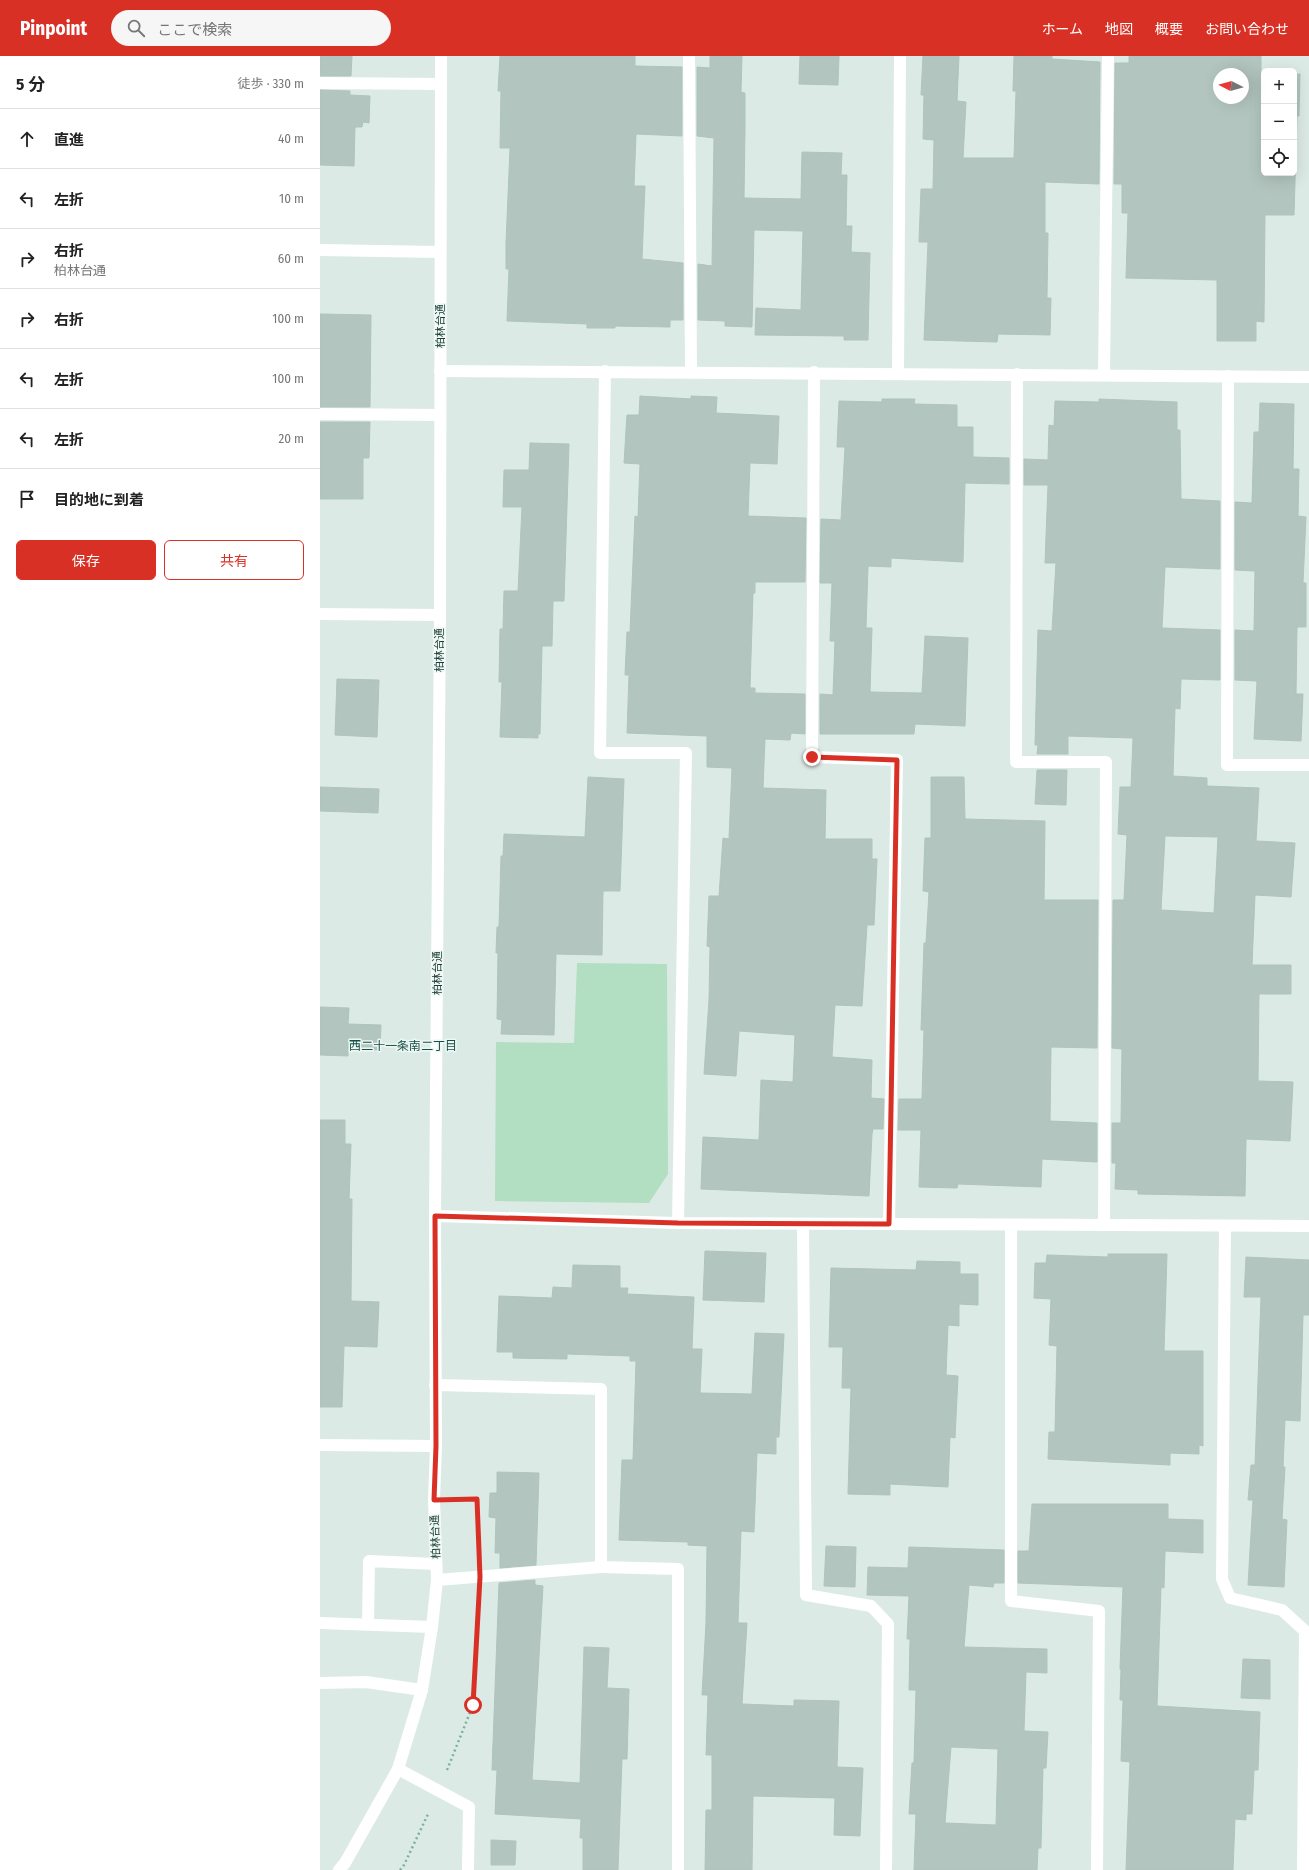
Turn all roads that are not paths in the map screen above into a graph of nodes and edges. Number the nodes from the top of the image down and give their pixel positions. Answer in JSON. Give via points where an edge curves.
{"nodes":[{"id":1,"x":441,"y":56,"type":"edge"},
{"id":2,"x":689,"y":56,"type":"edge"},
{"id":3,"x":900,"y":56,"type":"edge"},
{"id":4,"x":1108,"y":56,"type":"edge"},
{"id":5,"x":320,"y":83,"type":"edge"},
{"id":6,"x":441,"y":84,"type":"junction"},
{"id":7,"x":320,"y":250,"type":"edge"},
{"id":8,"x":440,"y":252,"type":"junction"},
{"id":9,"x":605,"y":370,"type":"junction"},
{"id":10,"x":440,"y":371,"type":"junction"},
{"id":11,"x":691,"y":372,"type":"junction"},
{"id":12,"x":814,"y":372,"type":"junction"},
{"id":13,"x":898,"y":373,"type":"junction"},
{"id":14,"x":1017,"y":374,"type":"junction"},
{"id":15,"x":1104,"y":374,"type":"junction"},
{"id":16,"x":1228,"y":376,"type":"junction"},
{"id":17,"x":1309,"y":377,"type":"edge"},
{"id":18,"x":320,"y":414,"type":"edge"},
{"id":19,"x":440,"y":416,"type":"junction"},
{"id":20,"x":320,"y":614,"type":"edge"},
{"id":21,"x":440,"y":614,"type":"junction"},
{"id":22,"x":1309,"y":765,"type":"edge"},
{"id":23,"x":435,"y":1216,"type":"junction"},
{"id":24,"x":678,"y":1223,"type":"junction"},
{"id":25,"x":803,"y":1224,"type":"junction"},
{"id":26,"x":889,"y":1224,"type":"junction"},
{"id":27,"x":1011,"y":1225,"type":"junction"},
{"id":28,"x":1104,"y":1225,"type":"junction"},
{"id":29,"x":1225,"y":1226,"type":"junction"},
{"id":30,"x":1309,"y":1226,"type":"edge"},
{"id":31,"x":435,"y":1385,"type":"junction"},
{"id":32,"x":320,"y":1445,"type":"edge"},
{"id":33,"x":436,"y":1446,"type":"junction"},
{"id":34,"x":436,"y":1564,"type":"junction"},
{"id":35,"x":601,"y":1567,"type":"junction"},
{"id":36,"x":436,"y":1580,"type":"junction"},
{"id":37,"x":320,"y":1623,"type":"edge"},
{"id":38,"x":368,"y":1624,"type":"junction"},
{"id":39,"x":432,"y":1627,"type":"junction"},
{"id":40,"x":320,"y":1683,"type":"edge"},
{"id":41,"x":422,"y":1690,"type":"junction"},
{"id":42,"x":398,"y":1769,"type":"junction"},
{"id":43,"x":339,"y":1870,"type":"edge"},
{"id":44,"x":468,"y":1870,"type":"edge"},
{"id":45,"x":678,"y":1870,"type":"edge"},
{"id":46,"x":886,"y":1870,"type":"edge"},
{"id":47,"x":1097,"y":1870,"type":"edge"},
{"id":48,"x":1304,"y":1870,"type":"edge"}],
"edges":[{"from":1,"to":6,"type":"street","name":"柏林台通"},
{"from":2,"to":11,"type":"street"},
{"from":3,"to":13,"type":"street"},
{"from":4,"to":15,"type":"street"},
{"from":5,"to":6,"type":"street"},
{"from":6,"to":8,"type":"street","name":"柏林台通"},
{"from":7,"to":8,"type":"street"},
{"from":8,"to":10,"type":"street","name":"柏林台通"},
{"from":9,"to":10,"type":"street"},
{"from":9,"to":11,"type":"street"},
{"from":9,"to":24,"type":"street","via":[[600,753],[686,753]]},
{"from":10,"to":19,"type":"street","name":"柏林台通"},
{"from":11,"to":12,"type":"street"},
{"from":12,"to":13,"type":"street"},
{"from":12,"to":26,"type":"street","via":[[812,757],[897,760]]},
{"from":13,"to":14,"type":"street"},
{"from":14,"to":15,"type":"street"},
{"from":14,"to":28,"type":"street","via":[[1016,762],[1106,762]]},
{"from":15,"to":16,"type":"street"},
{"from":16,"to":17,"type":"street"},
{"from":16,"to":22,"type":"street","via":[[1226,765]]},
{"from":18,"to":19,"type":"street"},
{"from":19,"to":21,"type":"street","name":"柏林台通"},
{"from":20,"to":21,"type":"street"},
{"from":21,"to":23,"type":"street","name":"柏林台通"},
{"from":23,"to":24,"type":"street"},
{"from":23,"to":31,"type":"street","name":"柏林台通"},
{"from":24,"to":25,"type":"street"},
{"from":25,"to":26,"type":"street"},
{"from":25,"to":46,"type":"street","via":[[806,1595],[871,1606],[888,1624]]},
{"from":26,"to":27,"type":"street"},
{"from":27,"to":28,"type":"street"},
{"from":27,"to":47,"type":"street","via":[[1011,1601],[1099,1611]]},
{"from":28,"to":29,"type":"street"},
{"from":29,"to":30,"type":"street"},
{"from":29,"to":48,"type":"street","via":[[1222,1578],[1230,1598],[1282,1610],[1305,1631]]},
{"from":31,"to":33,"type":"street","name":"柏林台通"},
{"from":31,"to":35,"type":"street","via":[[601,1389]]},
{"from":32,"to":33,"type":"street"},
{"from":33,"to":34,"type":"street","name":"柏林台通"},
{"from":34,"to":36,"type":"street","name":"柏林台通"},
{"from":34,"to":38,"type":"street","via":[[369,1561]]},
{"from":35,"to":36,"type":"street"},
{"from":35,"to":45,"type":"street","via":[[678,1568]]},
{"from":36,"to":39,"type":"street","name":"柏林台通"},
{"from":37,"to":38,"type":"street"},
{"from":38,"to":39,"type":"street"},
{"from":39,"to":41,"type":"street","name":"柏林台通"},
{"from":40,"to":41,"type":"street","via":[[366,1682]]},
{"from":41,"to":42,"type":"street","name":"柏林台通"},
{"from":42,"to":43,"type":"street","name":"柏林台通"},
{"from":42,"to":44,"type":"street","via":[[469,1807]]}]}
